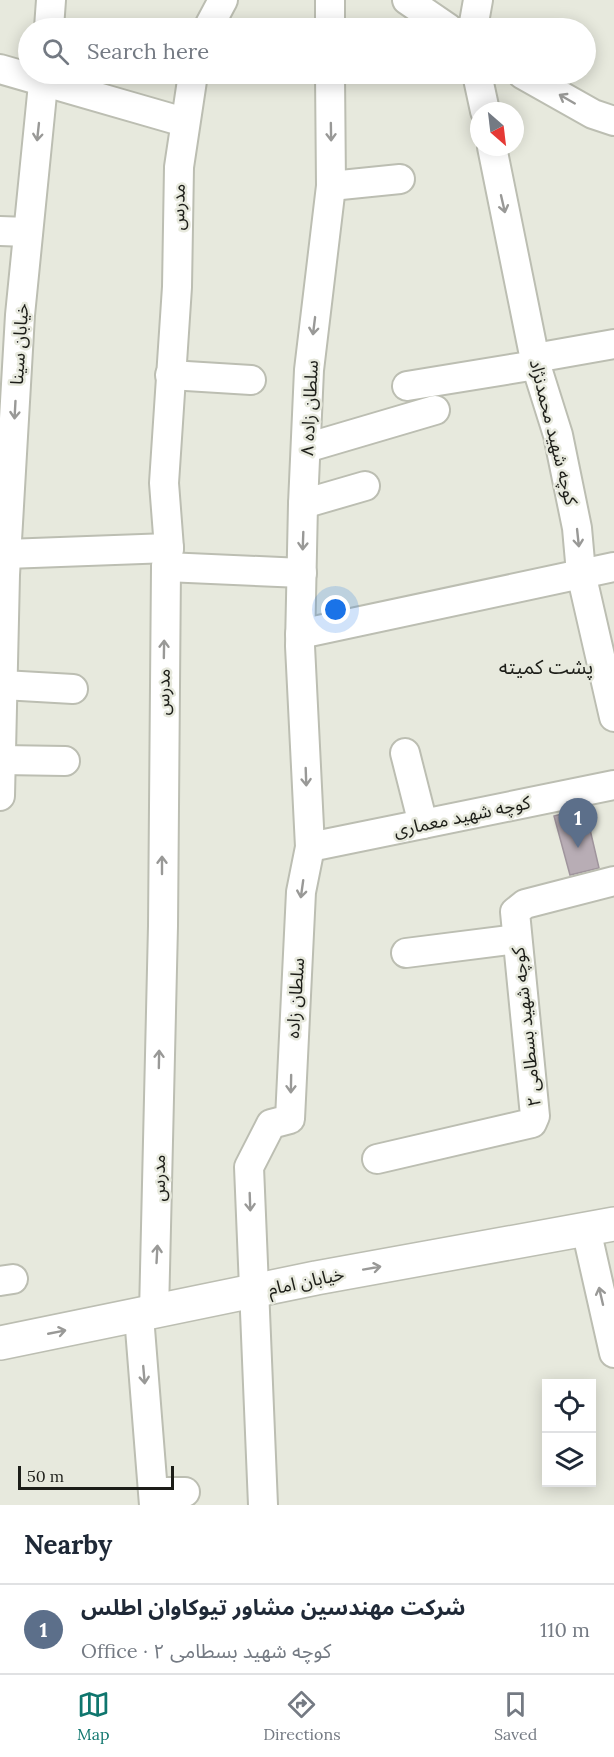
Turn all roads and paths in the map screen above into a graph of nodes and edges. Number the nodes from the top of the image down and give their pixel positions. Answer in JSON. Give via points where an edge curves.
{"nodes":[{"id":1,"x":51,"y":0,"type":"edge"},
{"id":2,"x":223,"y":0,"type":"edge"},
{"id":3,"x":330,"y":0,"type":"edge"},
{"id":4,"x":407,"y":0,"type":"edge"},
{"id":5,"x":478,"y":0,"type":"edge"},
{"id":6,"x":49,"y":18,"type":"edge"},
{"id":7,"x":213,"y":18,"type":"edge"},
{"id":8,"x":330,"y":18,"type":"edge"},
{"id":9,"x":433,"y":18,"type":"edge"},
{"id":10,"x":475,"y":18,"type":"edge"},
{"id":11,"x":0,"y":69,"type":"edge"},
{"id":12,"x":18,"y":73,"type":"edge"},
{"id":13,"x":43,"y":84,"type":"edge"},
{"id":14,"x":63,"y":84,"type":"edge"},
{"id":15,"x":191,"y":84,"type":"edge"},
{"id":16,"x":330,"y":84,"type":"edge"},
{"id":17,"x":479,"y":84,"type":"edge"},
{"id":18,"x":540,"y":84,"type":"edge"},
{"id":19,"x":483,"y":102,"type":"edge"},
{"id":20,"x":614,"y":121,"type":"edge"},
{"id":21,"x":184,"y":122,"type":"junction"},
{"id":22,"x":494,"y":156,"type":"edge"},
{"id":23,"x":400,"y":179,"type":"dead end"},
{"id":24,"x":331,"y":186,"type":"junction"},
{"id":25,"x":0,"y":231,"type":"edge"},
{"id":26,"x":28,"y":232,"type":"junction"},
{"id":27,"x":10,"y":327,"type":"edge"},
{"id":28,"x":614,"y":344,"type":"edge"},
{"id":29,"x":536,"y":362,"type":"junction"},
{"id":30,"x":170,"y":375,"type":"junction"},
{"id":31,"x":251,"y":380,"type":"dead end"},
{"id":32,"x":407,"y":386,"type":"dead end"},
{"id":33,"x":435,"y":410,"type":"dead end"},
{"id":34,"x":7,"y":440,"type":"edge"},
{"id":35,"x":306,"y":448,"type":"junction"},
{"id":36,"x":365,"y":486,"type":"dead end"},
{"id":37,"x":303,"y":504,"type":"junction"},
{"id":38,"x":4,"y":509,"type":"edge"},
{"id":39,"x":6,"y":554,"type":"junction"},
{"id":40,"x":167,"y":557,"type":"junction"},
{"id":41,"x":614,"y":567,"type":"edge"},
{"id":42,"x":302,"y":573,"type":"junction"},
{"id":43,"x":581,"y":573,"type":"junction"},
{"id":44,"x":300,"y":634,"type":"junction"},
{"id":45,"x":2,"y":672,"type":"edge"},
{"id":46,"x":73,"y":689,"type":"dead end"},
{"id":47,"x":614,"y":717,"type":"edge"},
{"id":48,"x":1,"y":753,"type":"edge"},
{"id":49,"x":405,"y":753,"type":"dead end"},
{"id":50,"x":65,"y":761,"type":"dead end"},
{"id":51,"x":614,"y":785,"type":"edge"},
{"id":52,"x":0,"y":796,"type":"edge"},
{"id":53,"x":308,"y":811,"type":"joint"},
{"id":54,"x":423,"y":824,"type":"junction"},
{"id":55,"x":310,"y":847,"type":"junction"},
{"id":56,"x":614,"y":881,"type":"edge"},
{"id":57,"x":517,"y":939,"type":"junction"},
{"id":58,"x":405,"y":953,"type":"dead end"},
{"id":59,"x":377,"y":1159,"type":"dead end"},
{"id":60,"x":600,"y":1227,"type":"edge"},
{"id":61,"x":255,"y":1291,"type":"junction"},
{"id":62,"x":147,"y":1315,"type":"junction"},
{"id":63,"x":0,"y":1343,"type":"edge"},
{"id":64,"x":614,"y":1353,"type":"edge"},
{"id":65,"x":184,"y":1492,"type":"dead end"},
{"id":66,"x":154,"y":1498,"type":"edge"},
{"id":67,"x":263,"y":1505,"type":"edge"}],
"edges":[{"from":1,"to":6,"type":"street"},
{"from":2,"to":7,"type":"street"},
{"from":3,"to":8,"type":"street"},
{"from":4,"to":9,"type":"street"},
{"from":5,"to":10,"type":"street"},
{"from":11,"to":12,"type":"street"},
{"from":13,"to":26,"type":"street","name":"خیابان سینا","one_way":true},
{"from":14,"to":21,"type":"street"},
{"from":15,"to":21,"type":"street","name":"مدرس"},
{"from":16,"to":24,"type":"street","name":"سلطان زاده ۸","one_way":true},
{"from":17,"to":19,"type":"street"},
{"from":20,"to":18,"type":"street","one_way":true,"via":[[593,114]]},
{"from":21,"to":30,"type":"street","name":"مدرس"},
{"from":22,"to":29,"type":"street","name":"کوچه شهید محمدنژاد","one_way":true},
{"from":23,"to":24,"type":"street"},
{"from":24,"to":35,"type":"street","name":"سلطان زاده ۸","one_way":true,"via":[[309,370]]},
{"from":25,"to":26,"type":"street"},
{"from":26,"to":27,"type":"street","name":"خیابان سینا"},
{"from":27,"to":34,"type":"street","name":"خیابان سینا","one_way":true},
{"from":28,"to":29,"type":"street"},
{"from":29,"to":32,"type":"street"},
{"from":29,"to":43,"type":"street","name":"کوچه شهید محمدنژاد","one_way":true,"via":[[558,435],[577,528]]},
{"from":30,"to":31,"type":"street"},
{"from":30,"to":40,"type":"street","name":"مدرس","via":[[164,483]]},
{"from":33,"to":35,"type":"street"},
{"from":34,"to":38,"type":"street","name":"خیابان سینا"},
{"from":35,"to":37,"type":"street","name":"سلطان زاده ۸"},
{"from":36,"to":37,"type":"street"},
{"from":37,"to":42,"type":"street","name":"سلطان زاده ۸","one_way":true},
{"from":38,"to":39,"type":"street","name":"خیابان سینا"},
{"from":39,"to":40,"type":"street"},
{"from":39,"to":45,"type":"street","name":"خیابان سینا"},
{"from":40,"to":42,"type":"street"},
{"from":62,"to":40,"type":"street","name":"مدرس","one_way":true,"via":[[163,926]]},
{"from":41,"to":43,"type":"street"},
{"from":42,"to":44,"type":"street","name":"سلطان زاده ۸"},
{"from":43,"to":44,"type":"street"},
{"from":43,"to":47,"type":"street","name":"کوچه شهید محمدنژاد"},
{"from":44,"to":53,"type":"street","name":"سلطان زاده ۸","one_way":true},
{"from":45,"to":46,"type":"street"},
{"from":45,"to":48,"type":"street","name":"خیابان سینا"},
{"from":48,"to":50,"type":"street"},
{"from":48,"to":52,"type":"street","name":"خیابان سینا"},
{"from":49,"to":54,"type":"street"},
{"from":51,"to":54,"type":"street","name":"کوچه شهید معماری"},
{"from":53,"to":55,"type":"street","name":"سلطان زاده"},
{"from":54,"to":55,"type":"street","name":"کوچه شهید معماری"},
{"from":55,"to":61,"type":"street","name":"سلطان زاده","one_way":true,"via":[[301,892],[290,1119],[271,1124],[249,1167]]},
{"from":56,"to":57,"type":"street","name":"کوچه شهید بسطامی ۲","via":[[518,907]]},
{"from":57,"to":58,"type":"street"},
{"from":57,"to":59,"type":"street","name":"کوچه شهید بسطامی ۲","via":[[535,1116],[532,1123]]},
{"from":61,"to":60,"type":"main road","name":"خیابان امام","one_way":true},
{"from":64,"to":60,"type":"street","one_way":true},
{"from":61,"to":62,"type":"main road","name":"خیابان امام"},
{"from":61,"to":67,"type":"street"},
{"from":63,"to":62,"type":"main road","name":"خیابان امام","one_way":true},
{"from":62,"to":66,"type":"street","name":"مدرس","one_way":true},
{"from":65,"to":66,"type":"street"}]}
